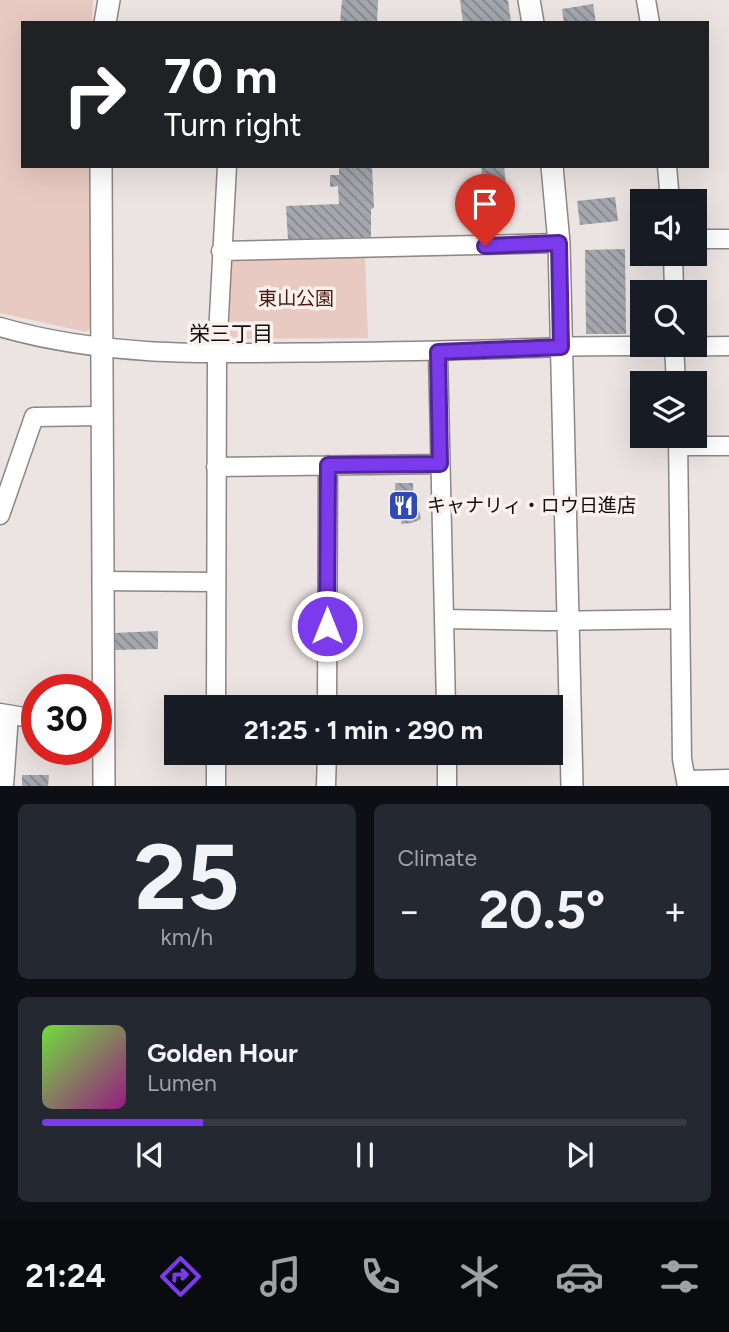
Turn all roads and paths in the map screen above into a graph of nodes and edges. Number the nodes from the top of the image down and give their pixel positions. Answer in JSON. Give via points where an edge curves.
{"nodes":[{"id":1,"x":109,"y":0,"type":"edge"},
{"id":2,"x":529,"y":0,"type":"edge"},
{"id":3,"x":646,"y":0,"type":"edge"},
{"id":4,"x":105,"y":21,"type":"edge"},
{"id":5,"x":533,"y":21,"type":"edge"},
{"id":6,"x":650,"y":21,"type":"edge"},
{"id":7,"x":101,"y":168,"type":"edge"},
{"id":8,"x":226,"y":168,"type":"edge"},
{"id":9,"x":552,"y":168,"type":"edge"},
{"id":10,"x":667,"y":168,"type":"edge"},
{"id":11,"x":669,"y":189,"type":"edge"},
{"id":12,"x":707,"y":239,"type":"edge"},
{"id":13,"x":729,"y":239,"type":"edge"},
{"id":14,"x":559,"y":243,"type":"junction"},
{"id":15,"x":221,"y":251,"type":"junction"},
{"id":16,"x":0,"y":327,"type":"edge"},
{"id":17,"x":630,"y":346,"type":"edge"},
{"id":18,"x":707,"y":346,"type":"edge"},
{"id":19,"x":729,"y":346,"type":"edge"},
{"id":20,"x":561,"y":347,"type":"junction"},
{"id":21,"x":103,"y":349,"type":"junction"},
{"id":22,"x":438,"y":352,"type":"junction"},
{"id":23,"x":217,"y":354,"type":"junction"},
{"id":24,"x":102,"y":416,"type":"junction"},
{"id":25,"x":707,"y":444,"type":"edge"},
{"id":26,"x":729,"y":446,"type":"edge"},
{"id":27,"x":678,"y":448,"type":"edge"},
{"id":28,"x":440,"y":464,"type":"junction"},
{"id":29,"x":328,"y":465,"type":"junction"},
{"id":30,"x":216,"y":467,"type":"junction"},
{"id":31,"x":0,"y":515,"type":"edge"},
{"id":32,"x":102,"y":581,"type":"junction"},
{"id":33,"x":215,"y":582,"type":"junction"},
{"id":34,"x":680,"y":619,"type":"junction"},
{"id":35,"x":445,"y":620,"type":"junction"},
{"id":36,"x":568,"y":621,"type":"junction"},
{"id":37,"x":101,"y":674,"type":"edge"},
{"id":38,"x":216,"y":695,"type":"edge"},
{"id":39,"x":327,"y":695,"type":"edge"},
{"id":40,"x":446,"y":695,"type":"edge"},
{"id":41,"x":5,"y":714,"type":"edge"},
{"id":42,"x":103,"y":765,"type":"edge"},
{"id":43,"x":216,"y":765,"type":"edge"},
{"id":44,"x":327,"y":765,"type":"edge"},
{"id":45,"x":447,"y":765,"type":"edge"},
{"id":46,"x":729,"y":779,"type":"edge"},
{"id":47,"x":687,"y":783,"type":"edge"},
{"id":48,"x":4,"y":786,"type":"edge"},
{"id":49,"x":104,"y":786,"type":"edge"},
{"id":50,"x":216,"y":786,"type":"edge"},
{"id":51,"x":326,"y":786,"type":"edge"},
{"id":52,"x":447,"y":786,"type":"edge"},
{"id":53,"x":572,"y":786,"type":"edge"}],
"edges":[{"from":1,"to":4,"type":"street"},
{"from":2,"to":5,"type":"street"},
{"from":3,"to":6,"type":"street"},
{"from":7,"to":21,"type":"street"},
{"from":8,"to":15,"type":"street"},
{"from":9,"to":14,"type":"street"},
{"from":10,"to":11,"type":"street"},
{"from":12,"to":13,"type":"street"},
{"from":14,"to":15,"type":"street"},
{"from":14,"to":20,"type":"street"},
{"from":15,"to":23,"type":"street"},
{"from":16,"to":21,"type":"street"},
{"from":17,"to":20,"type":"street"},
{"from":18,"to":19,"type":"street"},
{"from":20,"to":22,"type":"street"},
{"from":20,"to":36,"type":"street"},
{"from":21,"to":23,"type":"street"},
{"from":21,"to":24,"type":"street"},
{"from":22,"to":23,"type":"street"},
{"from":22,"to":28,"type":"street"},
{"from":23,"to":30,"type":"street"},
{"from":24,"to":31,"type":"street","via":[[34,417]]},
{"from":24,"to":32,"type":"street"},
{"from":25,"to":26,"type":"street"},
{"from":27,"to":34,"type":"street"},
{"from":28,"to":29,"type":"street"},
{"from":28,"to":35,"type":"street"},
{"from":29,"to":30,"type":"street"},
{"from":29,"to":39,"type":"street"},
{"from":30,"to":33,"type":"street"},
{"from":32,"to":33,"type":"street"},
{"from":32,"to":37,"type":"street"},
{"from":33,"to":38,"type":"street"},
{"from":34,"to":36,"type":"street"},
{"from":34,"to":47,"type":"street","via":[[682,759]]},
{"from":35,"to":36,"type":"street"},
{"from":35,"to":40,"type":"street"},
{"from":36,"to":53,"type":"street"},
{"from":41,"to":48,"type":"street"},
{"from":42,"to":49,"type":"street"},
{"from":43,"to":50,"type":"street"},
{"from":44,"to":51,"type":"street"},
{"from":45,"to":52,"type":"street"},
{"from":46,"to":47,"type":"street"}]}
